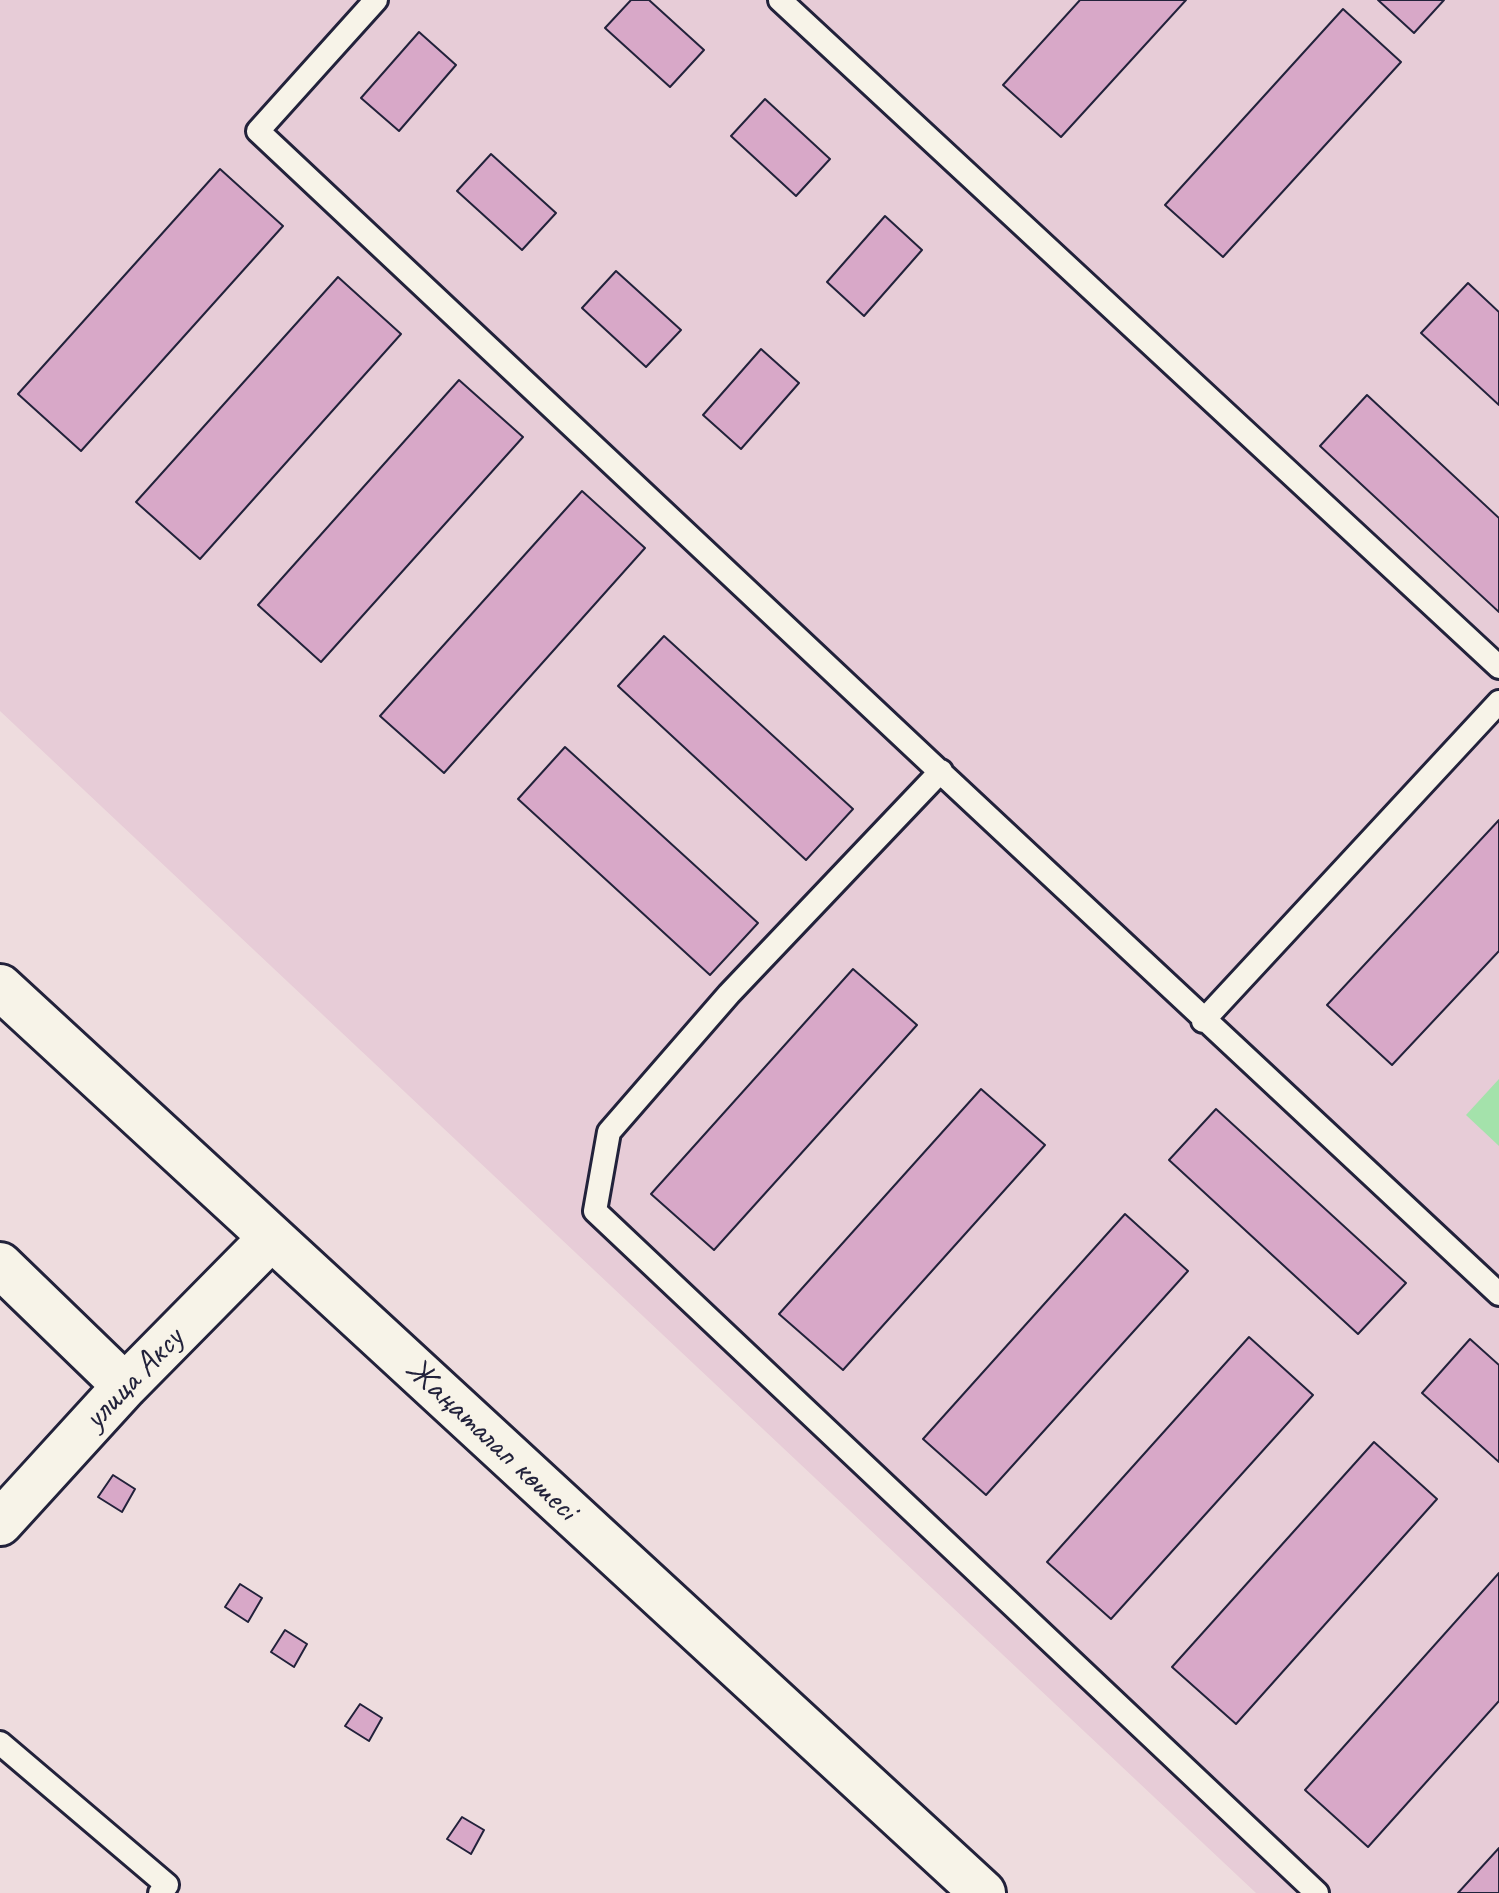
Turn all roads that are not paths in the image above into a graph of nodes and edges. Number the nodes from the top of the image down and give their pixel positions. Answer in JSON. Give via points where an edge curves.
{"nodes":[{"id":1,"x":376,"y":0,"type":"edge"},
{"id":2,"x":780,"y":0,"type":"edge"},
{"id":3,"x":1499,"y":667,"type":"edge"},
{"id":4,"x":1499,"y":702,"type":"edge"},
{"id":5,"x":941,"y":771,"type":"junction"},
{"id":6,"x":0,"y":987,"type":"edge"},
{"id":7,"x":1203,"y":1021,"type":"junction"},
{"id":8,"x":271,"y":1238,"type":"junction"},
{"id":9,"x":0,"y":1265,"type":"edge"},
{"id":10,"x":1499,"y":1294,"type":"edge"},
{"id":11,"x":125,"y":1386,"type":"junction"},
{"id":12,"x":0,"y":1523,"type":"edge"},
{"id":13,"x":0,"y":1743,"type":"edge"},
{"id":14,"x":160,"y":1893,"type":"edge"},
{"id":15,"x":983,"y":1893,"type":"edge"},
{"id":16,"x":1317,"y":1893,"type":"edge"}],
"edges":[{"from":1,"to":5,"type":"lane","via":[[258,131]]},
{"from":2,"to":3,"type":"lane"},
{"from":4,"to":7,"type":"lane"},
{"from":5,"to":7,"type":"lane"},
{"from":5,"to":16,"type":"lane","via":[[729,994],[609,1132],[595,1211]]},
{"from":6,"to":8,"type":"main road","name":"Жаңаталап көшесі"},
{"from":7,"to":10,"type":"lane"},
{"from":8,"to":11,"type":"main road","name":"улица Аксу"},
{"from":8,"to":15,"type":"main road","name":"Жаңаталап көшесі"},
{"from":9,"to":11,"type":"main road"},
{"from":11,"to":12,"type":"main road","name":"улица Аксу"},
{"from":13,"to":14,"type":"lane","via":[[167,1885]]}]}
